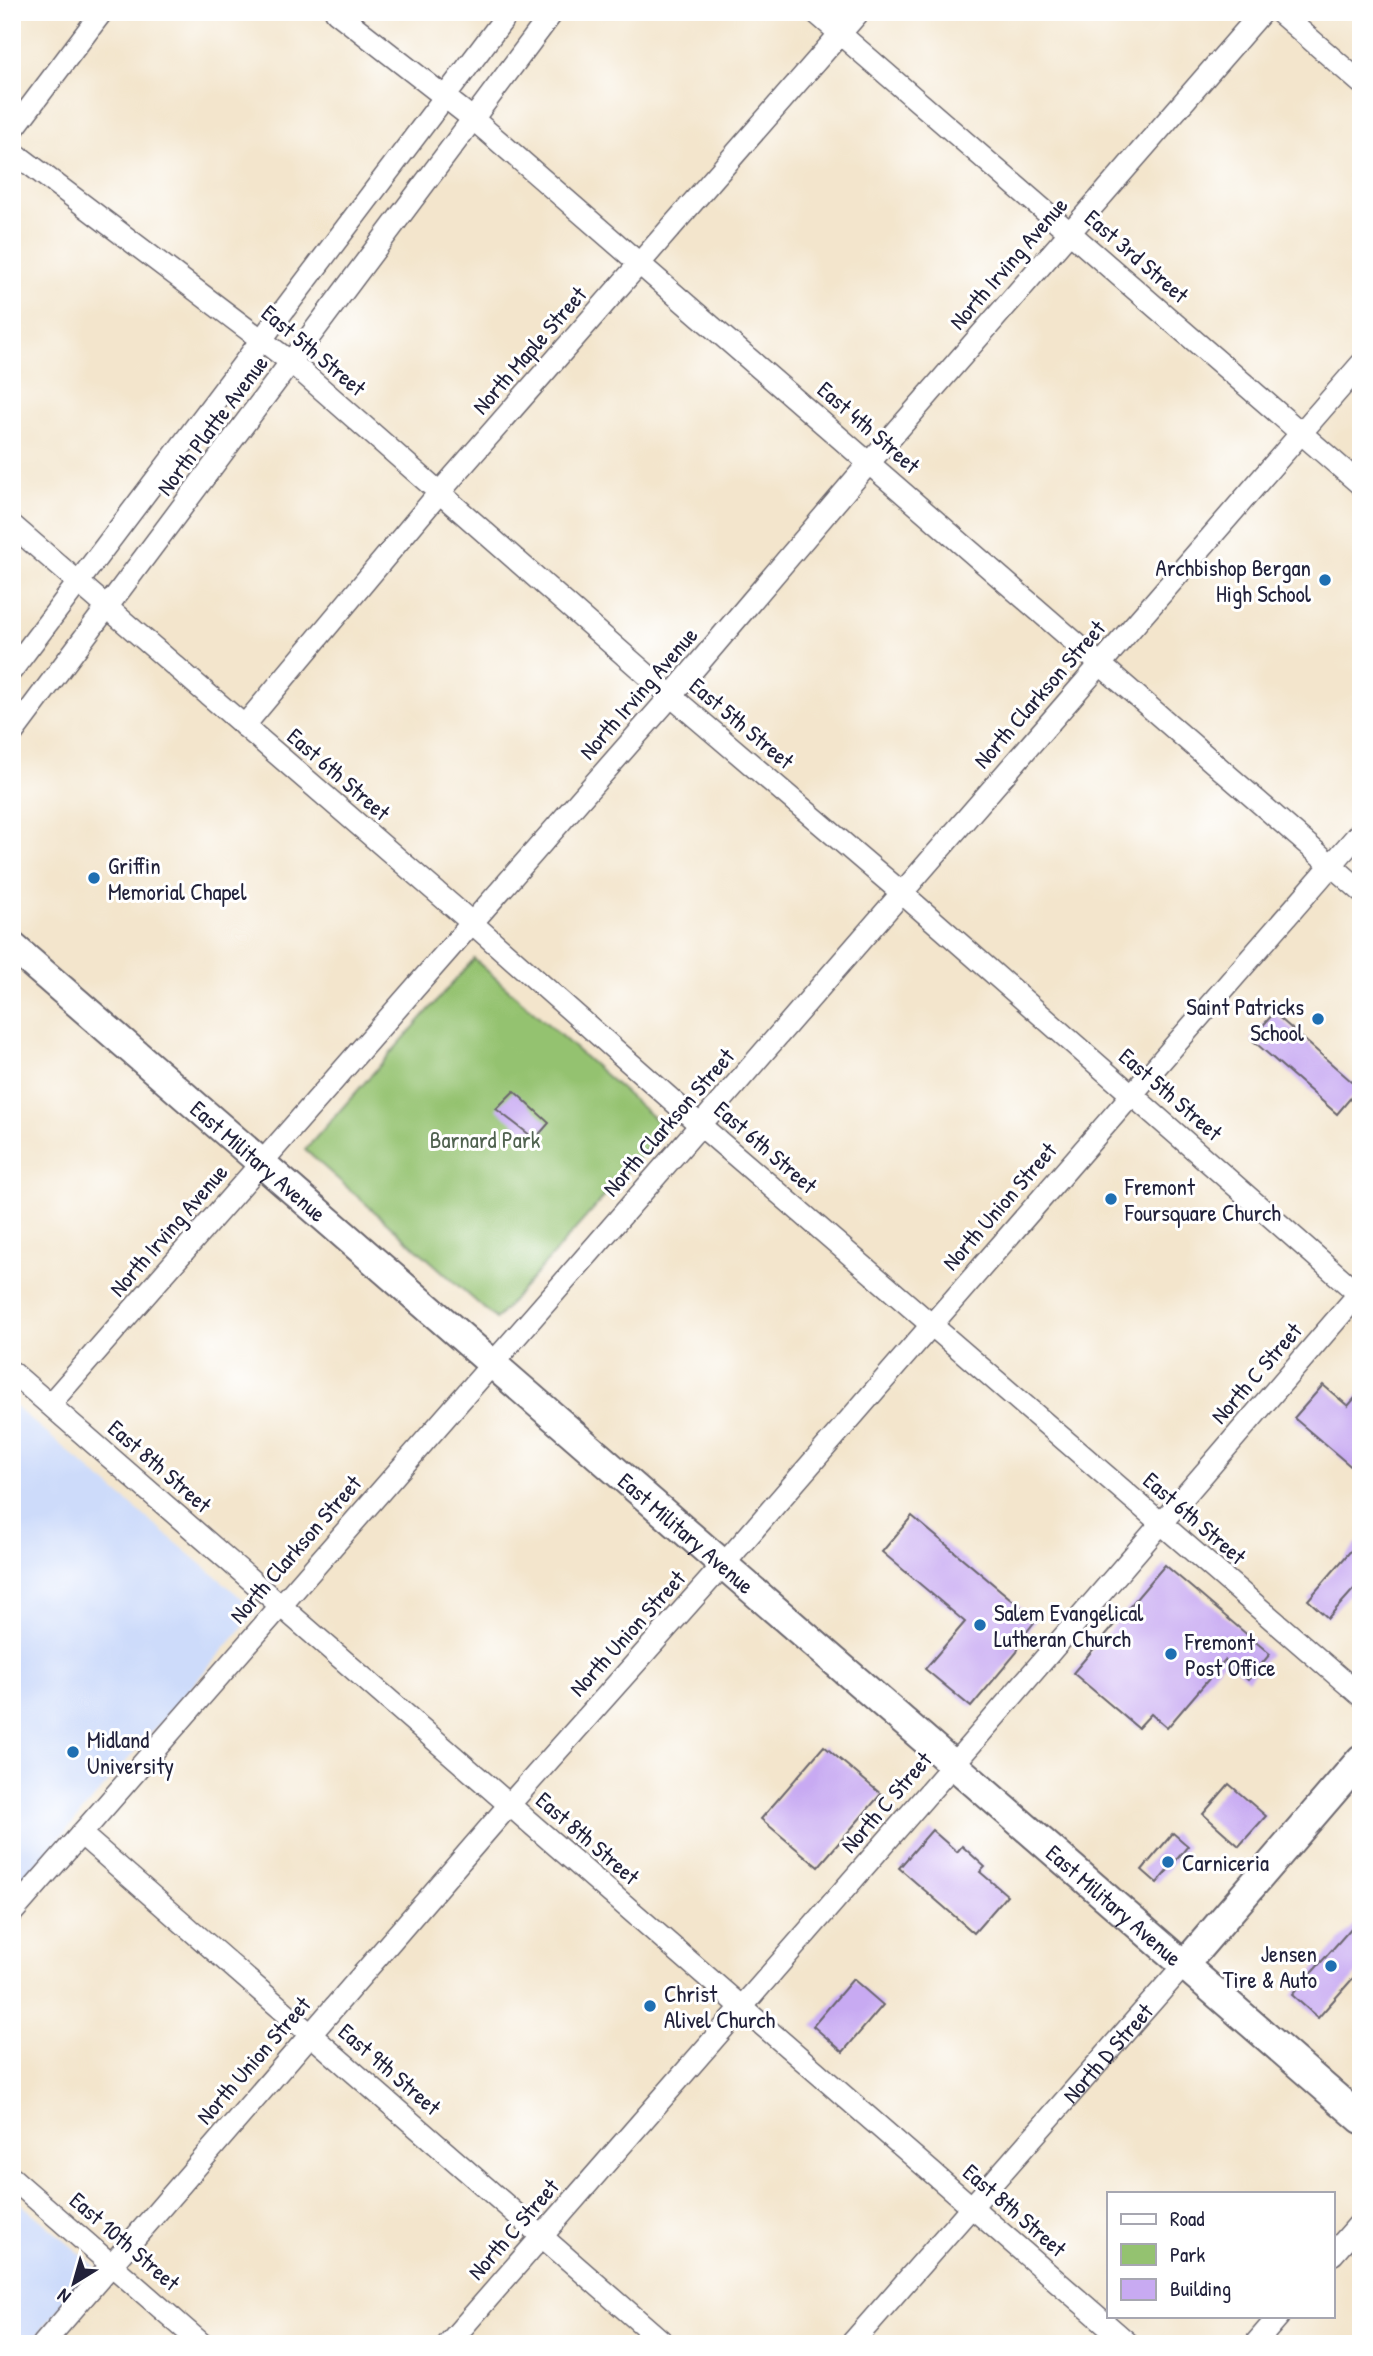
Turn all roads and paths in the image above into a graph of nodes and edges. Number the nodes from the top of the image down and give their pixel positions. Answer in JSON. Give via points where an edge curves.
{"nodes":[{"id":1,"x":102,"y":12,"type":"edge"},
{"id":2,"x":336,"y":12,"type":"edge"},
{"id":3,"x":509,"y":12,"type":"edge"},
{"id":4,"x":554,"y":12,"type":"edge"},
{"id":5,"x":815,"y":12,"type":"edge"},
{"id":6,"x":859,"y":12,"type":"edge"},
{"id":7,"x":1262,"y":12,"type":"edge"},
{"id":8,"x":1279,"y":12,"type":"edge"},
{"id":9,"x":840,"y":34,"type":"junction"},
{"id":10,"x":1361,"y":83,"type":"edge"},
{"id":11,"x":447,"y":97,"type":"junction"},
{"id":12,"x":474,"y":119,"type":"junction"},
{"id":13,"x":12,"y":131,"type":"edge"},
{"id":14,"x":12,"y":151,"type":"edge"},
{"id":15,"x":1069,"y":232,"type":"junction"},
{"id":16,"x":639,"y":262,"type":"junction"},
{"id":17,"x":262,"y":339,"type":"junction"},
{"id":18,"x":292,"y":363,"type":"junction"},
{"id":19,"x":1361,"y":364,"type":"edge"},
{"id":20,"x":1300,"y":432,"type":"junction"},
{"id":21,"x":869,"y":463,"type":"junction"},
{"id":22,"x":1361,"y":485,"type":"edge"},
{"id":23,"x":439,"y":494,"type":"junction"},
{"id":24,"x":12,"y":525,"type":"edge"},
{"id":25,"x":77,"y":582,"type":"junction"},
{"id":26,"x":107,"y":607,"type":"junction"},
{"id":27,"x":1101,"y":663,"type":"junction"},
{"id":28,"x":12,"y":670,"type":"edge"},
{"id":29,"x":671,"y":696,"type":"junction"},
{"id":30,"x":244,"y":726,"type":"junction"},
{"id":31,"x":12,"y":734,"type":"edge"},
{"id":32,"x":1361,"y":831,"type":"edge"},
{"id":33,"x":1331,"y":865,"type":"junction"},
{"id":34,"x":1361,"y":891,"type":"edge"},
{"id":35,"x":902,"y":893,"type":"junction"},
{"id":36,"x":471,"y":922,"type":"junction"},
{"id":37,"x":12,"y":946,"type":"edge"},
{"id":38,"x":1132,"y":1094,"type":"junction"},
{"id":39,"x":700,"y":1125,"type":"junction"},
{"id":40,"x":261,"y":1164,"type":"junction"},
{"id":41,"x":1360,"y":1294,"type":"edge"},
{"id":42,"x":931,"y":1323,"type":"junction"},
{"id":43,"x":491,"y":1365,"type":"junction"},
{"id":44,"x":12,"y":1372,"type":"edge"},
{"id":45,"x":50,"y":1404,"type":"junction"},
{"id":46,"x":1161,"y":1524,"type":"junction"},
{"id":47,"x":723,"y":1564,"type":"junction"},
{"id":48,"x":281,"y":1605,"type":"junction"},
{"id":49,"x":1361,"y":1696,"type":"edge"},
{"id":50,"x":1361,"y":1759,"type":"edge"},
{"id":51,"x":953,"y":1765,"type":"junction"},
{"id":52,"x":509,"y":1805,"type":"junction"},
{"id":53,"x":81,"y":1834,"type":"junction"},
{"id":54,"x":12,"y":1913,"type":"edge"},
{"id":55,"x":1184,"y":1965,"type":"junction"},
{"id":56,"x":741,"y":2007,"type":"junction"},
{"id":57,"x":309,"y":2035,"type":"junction"},
{"id":58,"x":1361,"y":2119,"type":"edge"},
{"id":59,"x":12,"y":2178,"type":"edge"},
{"id":60,"x":970,"y":2206,"type":"junction"},
{"id":61,"x":1361,"y":2222,"type":"edge"},
{"id":62,"x":542,"y":2235,"type":"junction"},
{"id":63,"x":1334,"y":2254,"type":"edge"},
{"id":64,"x":112,"y":2265,"type":"junction"},
{"id":65,"x":1277,"y":2318,"type":"edge"},
{"id":66,"x":43,"y":2344,"type":"edge"},
{"id":67,"x":202,"y":2344,"type":"edge"},
{"id":68,"x":448,"y":2344,"type":"edge"},
{"id":69,"x":665,"y":2344,"type":"edge"},
{"id":70,"x":850,"y":2344,"type":"edge"},
{"id":71,"x":1129,"y":2344,"type":"edge"},
{"id":72,"x":1255,"y":2344,"type":"edge"}],
"edges":[{"from":1,"to":13,"type":"street"},
{"from":2,"to":11,"type":"street","name":"East 4th Street"},
{"from":3,"to":11,"type":"street","name":"North Platte Avenue"},
{"from":4,"to":12,"type":"street","name":"North Platte Avenue"},
{"from":5,"to":9,"type":"street","name":"East 3rd Street"},
{"from":6,"to":9,"type":"street","name":"North Maple Street"},
{"from":7,"to":15,"type":"street","name":"North Irving Avenue"},
{"from":8,"to":10,"type":"street"},
{"from":9,"to":15,"type":"street","name":"East 3rd Street"},
{"from":9,"to":16,"type":"street","name":"North Maple Street"},
{"from":11,"to":12,"type":"street","name":"East 4th Street"},
{"from":11,"to":17,"type":"street","name":"North Platte Avenue"},
{"from":12,"to":16,"type":"street","name":"East 4th Street"},
{"from":12,"to":18,"type":"street","name":"North Platte Avenue"},
{"from":14,"to":17,"type":"street","name":"East 5th Street"},
{"from":15,"to":20,"type":"street","name":"East 3rd Street"},
{"from":15,"to":21,"type":"street","name":"North Irving Avenue"},
{"from":16,"to":21,"type":"street","name":"East 4th Street"},
{"from":16,"to":23,"type":"street","name":"North Maple Street"},
{"from":17,"to":18,"type":"street","name":"East 5th Street"},
{"from":17,"to":25,"type":"street","name":"North Platte Avenue"},
{"from":18,"to":23,"type":"street","name":"East 5th Street"},
{"from":18,"to":26,"type":"street","name":"North Platte Avenue"},
{"from":19,"to":20,"type":"street","name":"North Clarkson Street"},
{"from":20,"to":22,"type":"street","name":"East 3rd Street"},
{"from":20,"to":27,"type":"street","name":"North Clarkson Street"},
{"from":21,"to":27,"type":"street","name":"East 4th Street"},
{"from":21,"to":29,"type":"street","name":"North Irving Avenue"},
{"from":23,"to":29,"type":"street","name":"East 5th Street"},
{"from":23,"to":30,"type":"street","name":"North Maple Street"},
{"from":24,"to":25,"type":"street","name":"East 6th Street"},
{"from":25,"to":26,"type":"street","name":"East 6th Street"},
{"from":25,"to":28,"type":"street","name":"North Platte Avenue"},
{"from":26,"to":30,"type":"street","name":"East 6th Street"},
{"from":26,"to":31,"type":"street","name":"North Platte Avenue"},
{"from":27,"to":33,"type":"street","name":"East 4th Street"},
{"from":27,"to":35,"type":"street","name":"North Clarkson Street"},
{"from":29,"to":35,"type":"street","name":"East 5th Street"},
{"from":29,"to":36,"type":"street","name":"North Irving Avenue"},
{"from":30,"to":36,"type":"street","name":"East 6th Street"},
{"from":32,"to":33,"type":"street","name":"North Union Street"},
{"from":33,"to":34,"type":"street","name":"East 4th Street"},
{"from":33,"to":38,"type":"street","name":"North Union Street"},
{"from":35,"to":38,"type":"street","name":"East 5th Street"},
{"from":35,"to":39,"type":"street","name":"North Clarkson Street"},
{"from":36,"to":39,"type":"street","name":"East 6th Street"},
{"from":36,"to":40,"type":"street","name":"North Irving Avenue"},
{"from":37,"to":40,"type":"main road","name":"East Military Avenue"},
{"from":38,"to":41,"type":"street","name":"East 5th Street"},
{"from":38,"to":42,"type":"street","name":"North Union Street"},
{"from":39,"to":42,"type":"street","name":"East 6th Street"},
{"from":39,"to":43,"type":"street","name":"North Clarkson Street"},
{"from":40,"to":43,"type":"main road","name":"East Military Avenue"},
{"from":40,"to":45,"type":"street","name":"North Irving Avenue"},
{"from":41,"to":46,"type":"street","name":"North C Street"},
{"from":42,"to":46,"type":"street","name":"East 6th Street"},
{"from":42,"to":47,"type":"street","name":"North Union Street"},
{"from":43,"to":47,"type":"main road","name":"East Military Avenue"},
{"from":43,"to":48,"type":"street","name":"North Clarkson Street"},
{"from":44,"to":45,"type":"street","name":"East 8th Street"},
{"from":45,"to":48,"type":"street","name":"East 8th Street"},
{"from":46,"to":49,"type":"street","name":"East 6th Street"},
{"from":46,"to":51,"type":"street","name":"North C Street"},
{"from":47,"to":51,"type":"main road","name":"East Military Avenue"},
{"from":47,"to":52,"type":"street","name":"North Union Street"},
{"from":48,"to":52,"type":"street","name":"East 8th Street"},
{"from":48,"to":53,"type":"street","name":"North Clarkson Street"},
{"from":50,"to":55,"type":"main road","name":"North D Street"},
{"from":51,"to":55,"type":"main road","name":"East Military Avenue"},
{"from":51,"to":56,"type":"street","name":"North C Street"},
{"from":52,"to":56,"type":"street","name":"East 8th Street"},
{"from":52,"to":57,"type":"street","name":"North Union Street"},
{"from":53,"to":54,"type":"street","name":"North Clarkson Street"},
{"from":53,"to":57,"type":"street","name":"East 9th Street"},
{"from":55,"to":58,"type":"main road","name":"East Military Avenue"},
{"from":55,"to":60,"type":"street","name":"North D Street"},
{"from":56,"to":60,"type":"street","name":"East 8th Street"},
{"from":56,"to":62,"type":"street","name":"North C Street"},
{"from":57,"to":62,"type":"street","name":"East 9th Street"},
{"from":57,"to":64,"type":"street","name":"North Union Street"},
{"from":59,"to":64,"type":"street","name":"East 10th Street"},
{"from":60,"to":70,"type":"street","name":"North D Street"},
{"from":60,"to":71,"type":"street","name":"East 8th Street"},
{"from":61,"to":63,"type":"street"},
{"from":62,"to":68,"type":"street","name":"North C Street"},
{"from":62,"to":69,"type":"street","name":"East 9th Street"},
{"from":64,"to":66,"type":"street","name":"North Union Street"},
{"from":64,"to":67,"type":"street","name":"East 10th Street"},
{"from":65,"to":72,"type":"street"}]}
